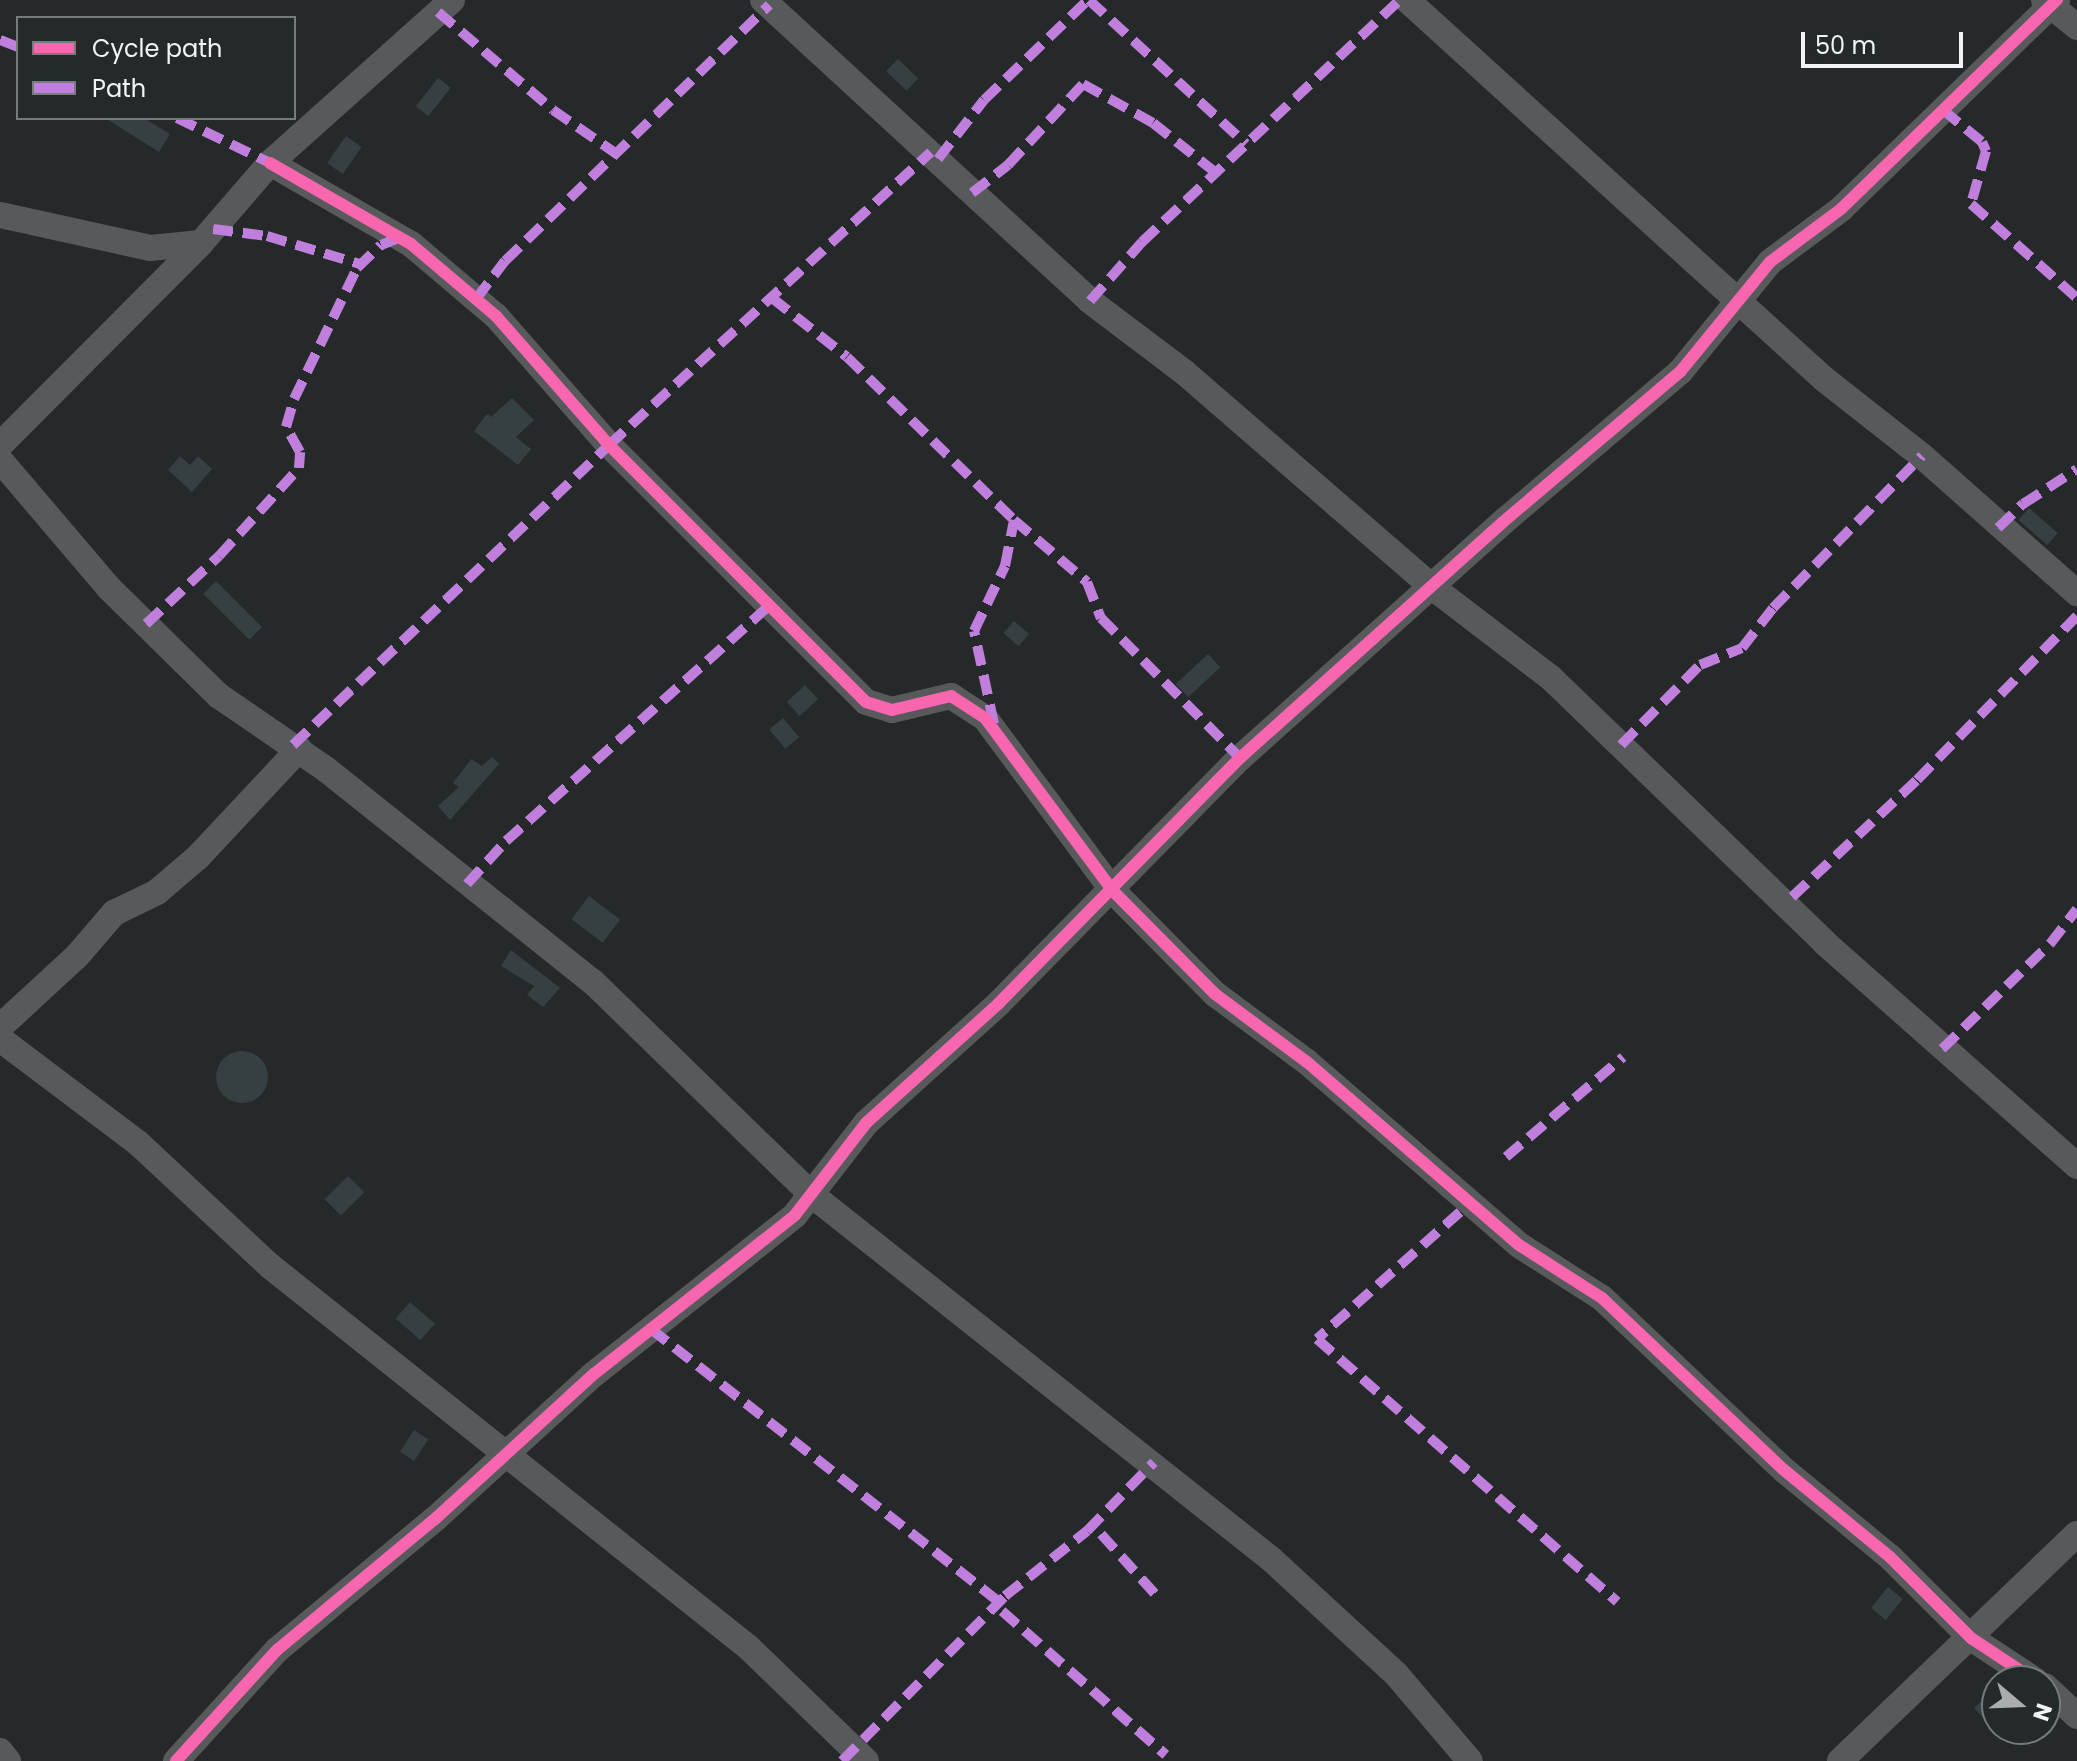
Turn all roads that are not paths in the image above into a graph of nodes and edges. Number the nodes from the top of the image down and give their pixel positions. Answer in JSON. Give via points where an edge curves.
{"nodes":[{"id":1,"x":452,"y":0,"type":"edge"},
{"id":2,"x":763,"y":0,"type":"edge"},
{"id":3,"x":1407,"y":0,"type":"edge"},
{"id":4,"x":2051,"y":2,"type":"edge"},
{"id":5,"x":2077,"y":27,"type":"edge"},
{"id":6,"x":270,"y":163,"type":"junction"},
{"id":7,"x":0,"y":215,"type":"edge"},
{"id":8,"x":201,"y":243,"type":"junction"},
{"id":9,"x":1735,"y":300,"type":"junction"},
{"id":10,"x":0,"y":445,"type":"edge"},
{"id":11,"x":0,"y":460,"type":"edge"},
{"id":12,"x":1432,"y":587,"type":"junction"},
{"id":13,"x":2077,"y":593,"type":"edge"},
{"id":14,"x":299,"y":749,"type":"junction"},
{"id":15,"x":1113,"y":891,"type":"junction"},
{"id":16,"x":0,"y":1027,"type":"edge"},
{"id":17,"x":0,"y":1039,"type":"edge"},
{"id":18,"x":2077,"y":1166,"type":"edge"},
{"id":19,"x":812,"y":1195,"type":"junction"},
{"id":20,"x":503,"y":1453,"type":"junction"},
{"id":21,"x":2077,"y":1534,"type":"edge"},
{"id":22,"x":1971,"y":1638,"type":"junction"},
{"id":23,"x":2012,"y":1665,"type":"edge"},
{"id":24,"x":2061,"y":1701,"type":"edge"},
{"id":25,"x":2077,"y":1716,"type":"edge"},
{"id":26,"x":0,"y":1751,"type":"edge"},
{"id":27,"x":8,"y":1761,"type":"edge"},
{"id":28,"x":176,"y":1761,"type":"edge"},
{"id":29,"x":866,"y":1761,"type":"edge"},
{"id":30,"x":1470,"y":1761,"type":"edge"},
{"id":31,"x":1840,"y":1761,"type":"edge"}],
"edges":[{"from":1,"to":6,"type":"street"},
{"from":2,"to":12,"type":"street","via":[[1090,301],[1184,372]]},
{"from":3,"to":9,"type":"street"},
{"from":4,"to":5,"type":"street"},
{"from":4,"to":9,"type":"street","via":[[1841,209],[1770,262]]},
{"from":6,"to":8,"type":"street"},
{"from":6,"to":15,"type":"street","via":[[411,244],[496,316],[609,445],[866,702],[892,710],[951,696],[985,718]]},
{"from":7,"to":8,"type":"street","via":[[150,248]]},
{"from":8,"to":10,"type":"street"},
{"from":9,"to":12,"type":"street","via":[[1680,372]]},
{"from":9,"to":13,"type":"street"},
{"from":11,"to":14,"type":"street","via":[[109,588],[219,696]]},
{"from":12,"to":15,"type":"street","via":[[1240,758]]},
{"from":12,"to":18,"type":"street","via":[[1551,678],[1825,943]]},
{"from":14,"to":16,"type":"street","via":[[198,857],[157,892],[114,913],[77,956]]},
{"from":14,"to":19,"type":"street","via":[[593,982]]},
{"from":15,"to":19,"type":"street","via":[[916,1083],[866,1123]]},
{"from":15,"to":22,"type":"street","via":[[1234,1011],[1307,1062],[1519,1245],[1602,1298],[1784,1470],[1890,1557]]},
{"from":17,"to":20,"type":"street","via":[[138,1143],[270,1266]]},
{"from":19,"to":20,"type":"street"},
{"from":19,"to":30,"type":"street","via":[[1271,1559],[1396,1674]]},
{"from":20,"to":28,"type":"street","via":[[435,1519],[277,1650]]},
{"from":20,"to":29,"type":"street","via":[[748,1647]]},
{"from":21,"to":22,"type":"street"},
{"from":22,"to":23,"type":"street"},
{"from":22,"to":31,"type":"street"},
{"from":24,"to":25,"type":"street"},
{"from":26,"to":27,"type":"street"}]}
